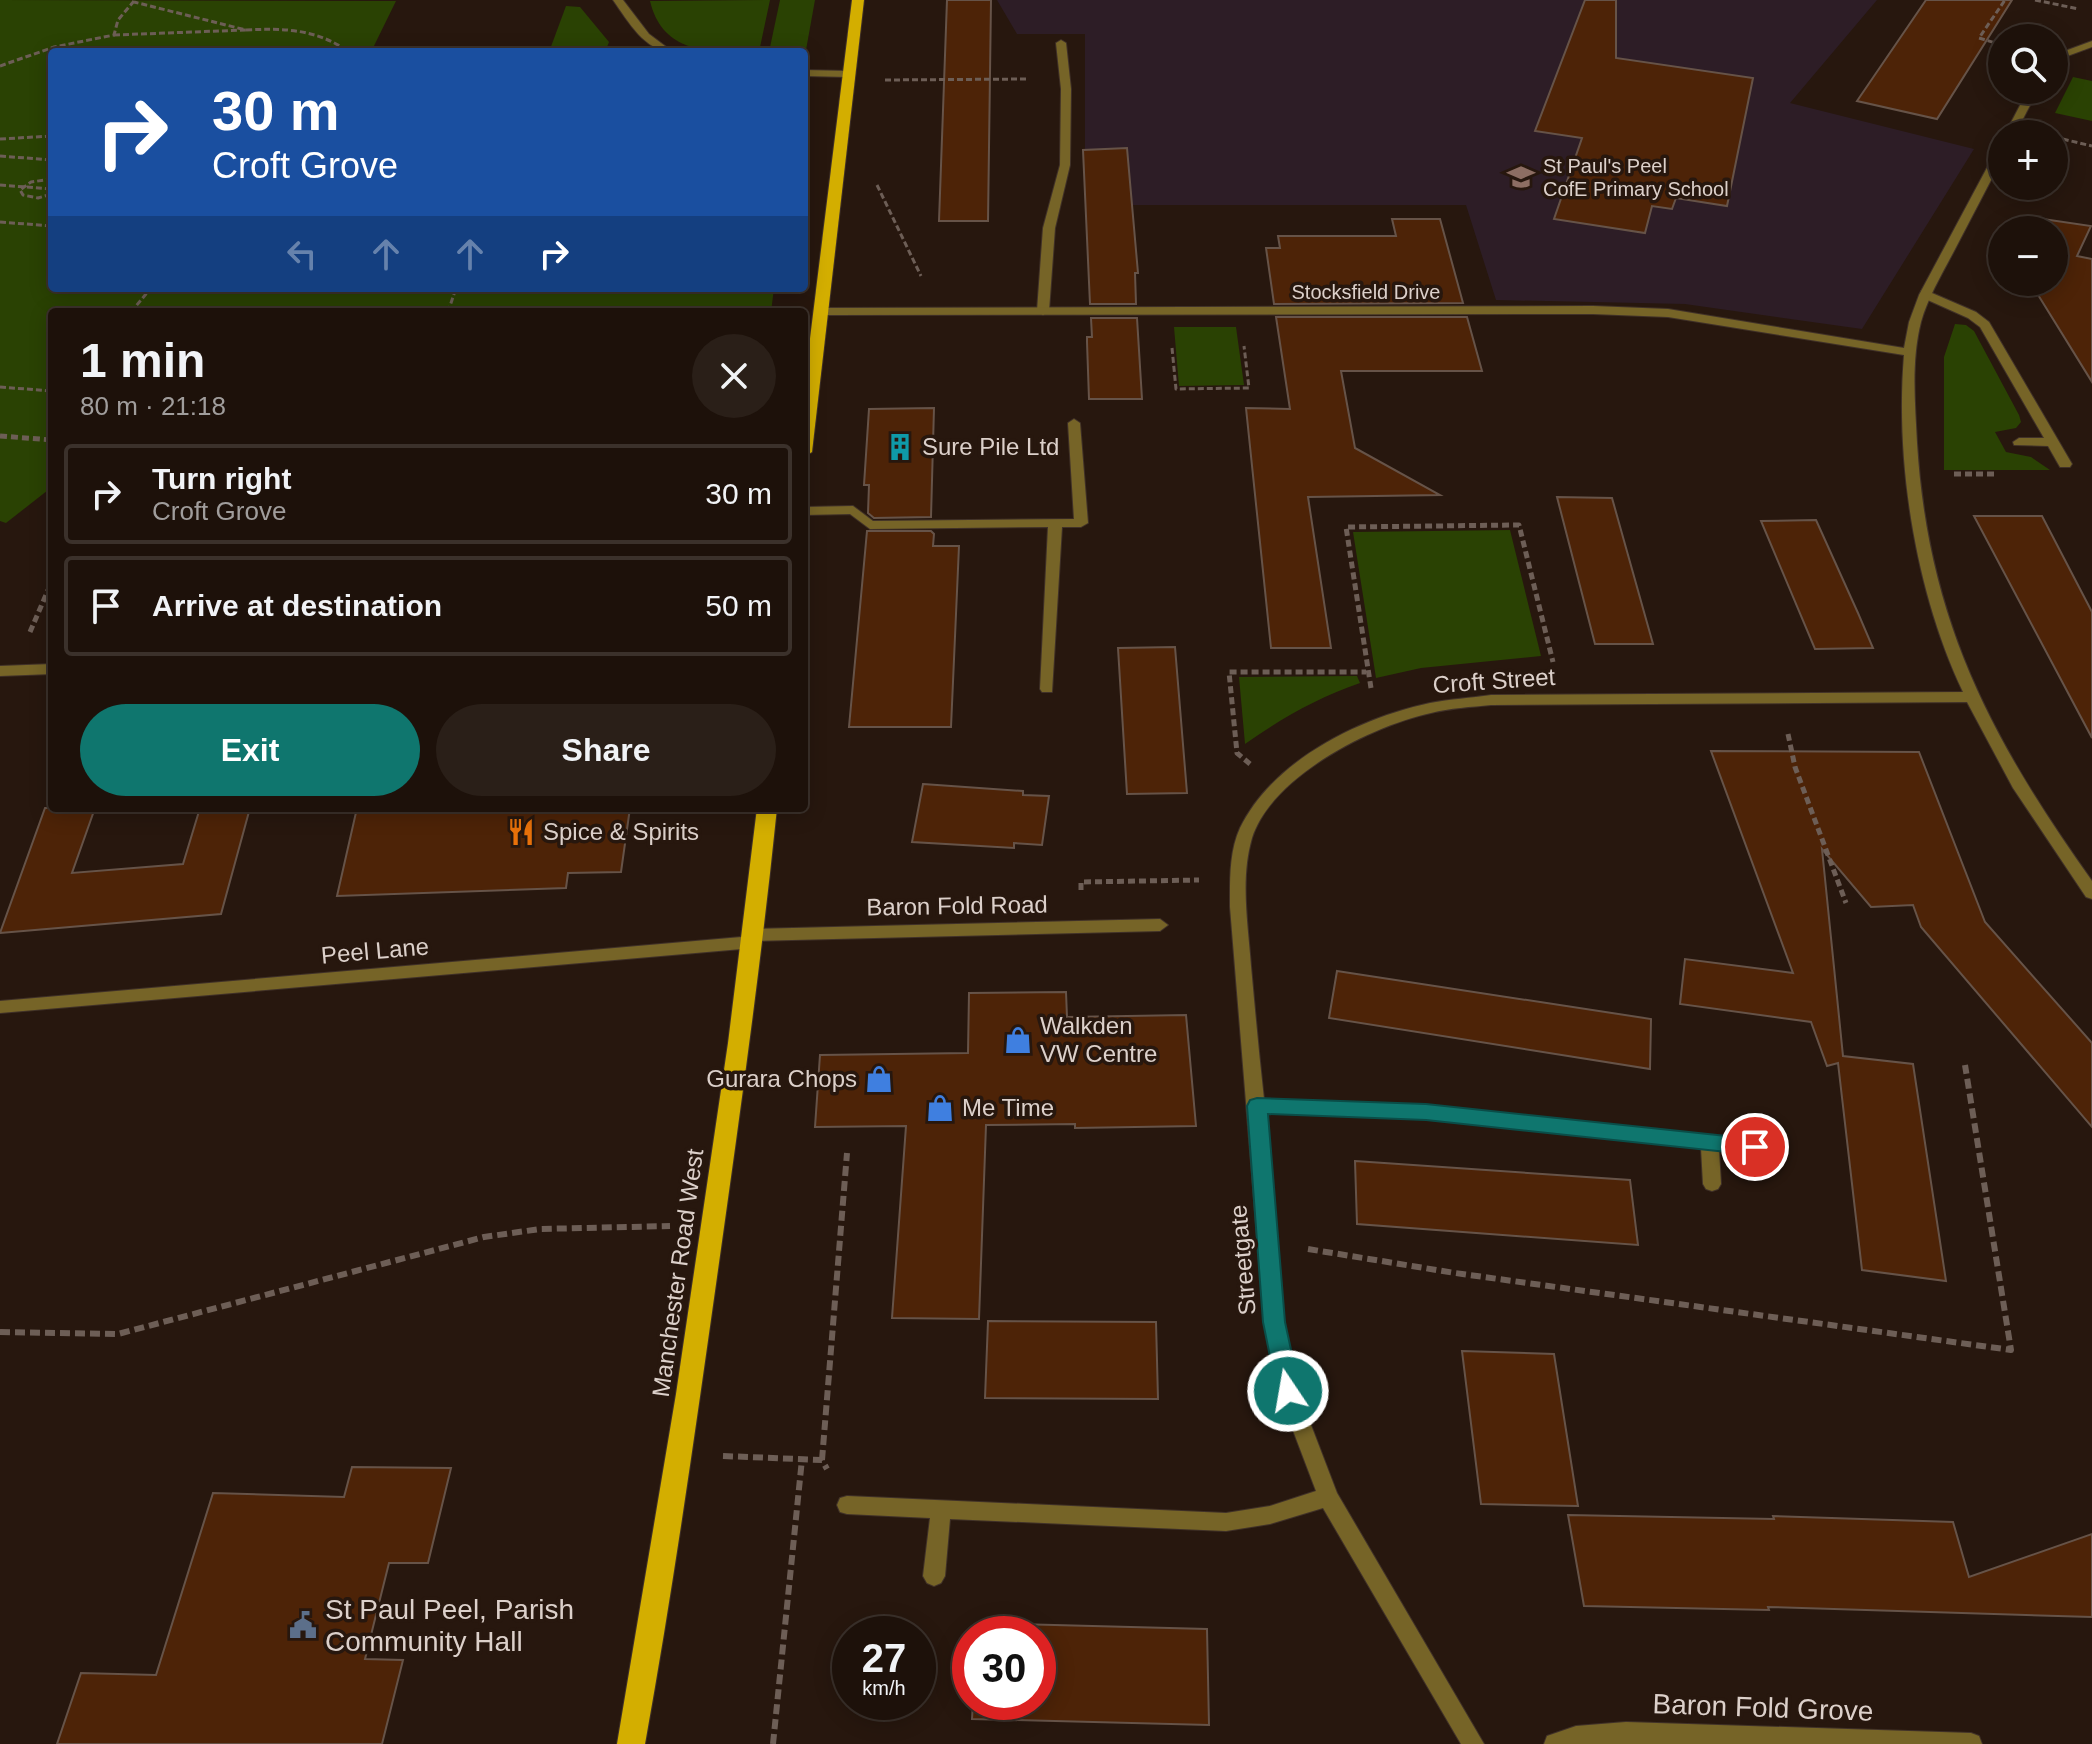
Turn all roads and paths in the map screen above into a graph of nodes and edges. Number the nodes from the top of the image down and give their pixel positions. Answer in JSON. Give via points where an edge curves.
{"nodes":[{"id":1,"x":618,"y":0,"type":"edge"},
{"id":2,"x":858,"y":0,"type":"edge"},
{"id":3,"x":2005,"y":0,"type":"edge"},
{"id":4,"x":2035,"y":0,"type":"edge"},
{"id":5,"x":134,"y":1,"type":"edge"},
{"id":6,"x":2092,"y":12,"type":"edge"},
{"id":7,"x":1989,"y":24,"type":"edge"},
{"id":8,"x":1988,"y":25,"type":"edge"},
{"id":9,"x":246,"y":30,"type":"junction"},
{"id":10,"x":114,"y":35,"type":"junction"},
{"id":11,"x":1988,"y":41,"type":"edge"},
{"id":12,"x":1061,"y":43,"type":"dead end"},
{"id":13,"x":2092,"y":44,"type":"edge"},
{"id":14,"x":51,"y":48,"type":"edge"},
{"id":15,"x":344,"y":48,"type":"edge"},
{"id":16,"x":662,"y":48,"type":"edge"},
{"id":17,"x":48,"y":49,"type":"edge"},
{"id":18,"x":2068,"y":53,"type":"edge"},
{"id":19,"x":0,"y":66,"type":"edge"},
{"id":20,"x":808,"y":73,"type":"edge"},
{"id":21,"x":849,"y":77,"type":"junction"},
{"id":22,"x":1065,"y":79,"type":"junction"},
{"id":23,"x":48,"y":136,"type":"edge"},
{"id":24,"x":0,"y":139,"type":"edge"},
{"id":25,"x":2068,"y":140,"type":"edge"},
{"id":26,"x":2092,"y":146,"type":"edge"},
{"id":27,"x":0,"y":156,"type":"edge"},
{"id":28,"x":48,"y":160,"type":"edge"},
{"id":29,"x":1988,"y":175,"type":"edge"},
{"id":30,"x":48,"y":178,"type":"edge"},
{"id":31,"x":0,"y":185,"type":"edge"},
{"id":32,"x":836,"y":185,"type":"junction"},
{"id":33,"x":22,"y":187,"type":"junction"},
{"id":34,"x":48,"y":190,"type":"edge"},
{"id":35,"x":48,"y":192,"type":"edge"},
{"id":36,"x":0,"y":222,"type":"edge"},
{"id":37,"x":48,"y":226,"type":"edge"},
{"id":38,"x":148,"y":292,"type":"edge"},
{"id":39,"x":1925,"y":294,"type":"junction"},
{"id":40,"x":134,"y":308,"type":"edge"},
{"id":41,"x":820,"y":311,"type":"junction"},
{"id":42,"x":937,"y":311,"type":"junction"},
{"id":43,"x":1043,"y":311,"type":"junction"},
{"id":44,"x":1169,"y":311,"type":"junction"},
{"id":45,"x":1240,"y":311,"type":"junction"},
{"id":46,"x":1909,"y":352,"type":"junction"},
{"id":47,"x":0,"y":387,"type":"edge"},
{"id":48,"x":48,"y":391,"type":"edge"},
{"id":49,"x":808,"y":398,"type":"edge"},
{"id":50,"x":1074,"y":423,"type":"dead end"},
{"id":51,"x":0,"y":436,"type":"edge"},
{"id":52,"x":48,"y":440,"type":"edge"},
{"id":53,"x":2019,"y":442,"type":"dead end"},
{"id":54,"x":2053,"y":442,"type":"junction"},
{"id":55,"x":2065,"y":464,"type":"joint"},
{"id":56,"x":1910,"y":474,"type":"junction"},
{"id":57,"x":808,"y":511,"type":"edge"},
{"id":58,"x":1055,"y":523,"type":"junction"},
{"id":59,"x":48,"y":589,"type":"edge"},
{"id":60,"x":48,"y":669,"type":"edge"},
{"id":61,"x":7,"y":671,"type":"edge"},
{"id":62,"x":1366,"y":672,"type":"junction"},
{"id":63,"x":1047,"y":689,"type":"dead end"},
{"id":64,"x":1969,"y":697,"type":"junction"},
{"id":65,"x":1780,"y":698,"type":"junction"},
{"id":66,"x":1562,"y":700,"type":"junction"},
{"id":67,"x":1382,"y":723,"type":"junction"},
{"id":68,"x":1280,"y":788,"type":"junction"},
{"id":69,"x":767,"y":812,"type":"edge"},
{"id":70,"x":2092,"y":893,"type":"edge"},
{"id":71,"x":1846,"y":903,"type":"dead end"},
{"id":72,"x":1160,"y":925,"type":"dead end"},
{"id":73,"x":754,"y":938,"type":"junction"},
{"id":74,"x":0,"y":1007,"type":"edge"},
{"id":75,"x":1965,"y":1065,"type":"dead end"},
{"id":76,"x":1257,"y":1106,"type":"junction"},
{"id":77,"x":1710,"y":1142,"type":"junction"},
{"id":78,"x":1755,"y":1147,"type":"dead end"},
{"id":79,"x":847,"y":1153,"type":"dead end"},
{"id":80,"x":1712,"y":1184,"type":"dead end"},
{"id":81,"x":713,"y":1225,"type":"junction"},
{"id":82,"x":1267,"y":1242,"type":"junction"},
{"id":83,"x":0,"y":1332,"type":"edge"},
{"id":84,"x":680,"y":1455,"type":"junction"},
{"id":85,"x":802,"y":1459,"type":"junction"},
{"id":86,"x":822,"y":1460,"type":"junction"},
{"id":87,"x":1328,"y":1497,"type":"junction"},
{"id":88,"x":847,"y":1505,"type":"joint"},
{"id":89,"x":941,"y":1509,"type":"junction"},
{"id":90,"x":934,"y":1576,"type":"dead end"},
{"id":91,"x":631,"y":1744,"type":"edge"},
{"id":92,"x":773,"y":1744,"type":"edge"},
{"id":93,"x":1473,"y":1744,"type":"edge"},
{"id":94,"x":1555,"y":1744,"type":"edge"},
{"id":95,"x":1971,"y":1744,"type":"edge"}],
"edges":[{"from":1,"to":16,"type":"street","via":[[645,36]]},
{"from":2,"to":21,"type":"main road"},
{"from":3,"to":7,"type":"path"},
{"from":4,"to":6,"type":"path"},
{"from":5,"to":9,"type":"path"},
{"from":5,"to":10,"type":"path","via":[[118,20]]},
{"from":8,"to":11,"type":"path","via":[[1979,38]]},
{"from":9,"to":10,"type":"path"},
{"from":9,"to":15,"type":"path","via":[[313,31]]},
{"from":10,"to":14,"type":"path"},
{"from":12,"to":22,"type":"street"},
{"from":13,"to":18,"type":"street"},
{"from":17,"to":19,"type":"path"},
{"from":20,"to":21,"type":"street"},
{"from":21,"to":22,"type":"path"},
{"from":21,"to":32,"type":"main road"},
{"from":22,"to":43,"type":"street","via":[[1065,165],[1049,228]]},
{"from":23,"to":24,"type":"path"},
{"from":25,"to":26,"type":"path"},
{"from":27,"to":28,"type":"path"},
{"from":29,"to":39,"type":"street"},
{"from":30,"to":33,"type":"path"},
{"from":31,"to":33,"type":"path"},
{"from":32,"to":41,"type":"main road"},
{"from":32,"to":42,"type":"path","via":[[877,185]]},
{"from":33,"to":34,"type":"path"},
{"from":33,"to":35,"type":"path","via":[[26,197]]},
{"from":36,"to":37,"type":"path"},
{"from":38,"to":40,"type":"path"},
{"from":39,"to":46,"type":"street"},
{"from":39,"to":54,"type":"street","via":[[1985,325]]},
{"from":41,"to":42,"type":"street","name":"Stocksfield Drive"},
{"from":41,"to":49,"type":"main road"},
{"from":42,"to":43,"type":"street","name":"Stocksfield Drive"},
{"from":43,"to":44,"type":"street","name":"Stocksfield Drive"},
{"from":44,"to":45,"type":"street","name":"Stocksfield Drive"},
{"from":44,"to":45,"type":"path","via":[[1176,389],[1249,388]]},
{"from":45,"to":46,"type":"street","name":"Stocksfield Drive","via":[[1668,313]]},
{"from":46,"to":56,"type":"street"},
{"from":47,"to":48,"type":"path"},
{"from":50,"to":58,"type":"street","via":[[1081,523]]},
{"from":51,"to":52,"type":"path"},
{"from":53,"to":54,"type":"street"},
{"from":54,"to":55,"type":"street"},
{"from":55,"to":56,"type":"path","via":[[2054,474]]},
{"from":56,"to":64,"type":"street","via":[[1923,560],[1941,629]]},
{"from":57,"to":58,"type":"street","via":[[853,510],[870,525]]},
{"from":58,"to":63,"type":"street"},
{"from":59,"to":61,"type":"path"},
{"from":60,"to":61,"type":"street"},
{"from":62,"to":66,"type":"path","via":[[1346,527],[1519,525]]},
{"from":62,"to":67,"type":"path"},
{"from":62,"to":68,"type":"path","via":[[1229,672],[1237,753]]},
{"from":64,"to":65,"type":"street","name":"Croft Street"},
{"from":64,"to":70,"type":"street","via":[[2010,773]]},
{"from":65,"to":66,"type":"street","name":"Croft Street"},
{"from":65,"to":71,"type":"path","via":[[1795,767]]},
{"from":66,"to":67,"type":"street","name":"Croft Street","via":[[1475,702],[1430,708]]},
{"from":67,"to":68,"type":"street","name":"Croft Street","via":[[1337,744]]},
{"from":68,"to":76,"type":"street","name":"Croft Street","via":[[1248,827],[1238,864]]},
{"from":69,"to":73,"type":"main road","name":"Manchester Road West"},
{"from":72,"to":73,"type":"street","name":"Baron Fold Road"},
{"from":73,"to":74,"type":"street","name":"Peel Lane"},
{"from":73,"to":81,"type":"main road","name":"Manchester Road West"},
{"from":75,"to":82,"type":"path","via":[[2011,1350]]},
{"from":76,"to":77,"type":"street","via":[[1426,1112]]},
{"from":76,"to":82,"type":"street","name":"Streetgate"},
{"from":77,"to":78,"type":"street"},
{"from":77,"to":80,"type":"street"},
{"from":79,"to":86,"type":"path"},
{"from":81,"to":83,"type":"path","via":[[540,1229],[484,1237],[118,1334]]},
{"from":81,"to":84,"type":"main road","name":"Manchester Road West"},
{"from":82,"to":87,"type":"street","name":"Streetgate","via":[[1274,1322],[1288,1391]]},
{"from":84,"to":85,"type":"path"},
{"from":84,"to":91,"type":"main road","name":"Manchester Road West"},
{"from":85,"to":86,"type":"path"},
{"from":85,"to":92,"type":"path"},
{"from":86,"to":88,"type":"path"},
{"from":87,"to":89,"type":"street","via":[[1226,1522]]},
{"from":87,"to":93,"type":"street","name":"Streetgate"},
{"from":88,"to":89,"type":"street"},
{"from":89,"to":90,"type":"street"},
{"from":94,"to":95,"type":"street","name":"Baron Fold Grove","via":[[1626,1733]]}]}
